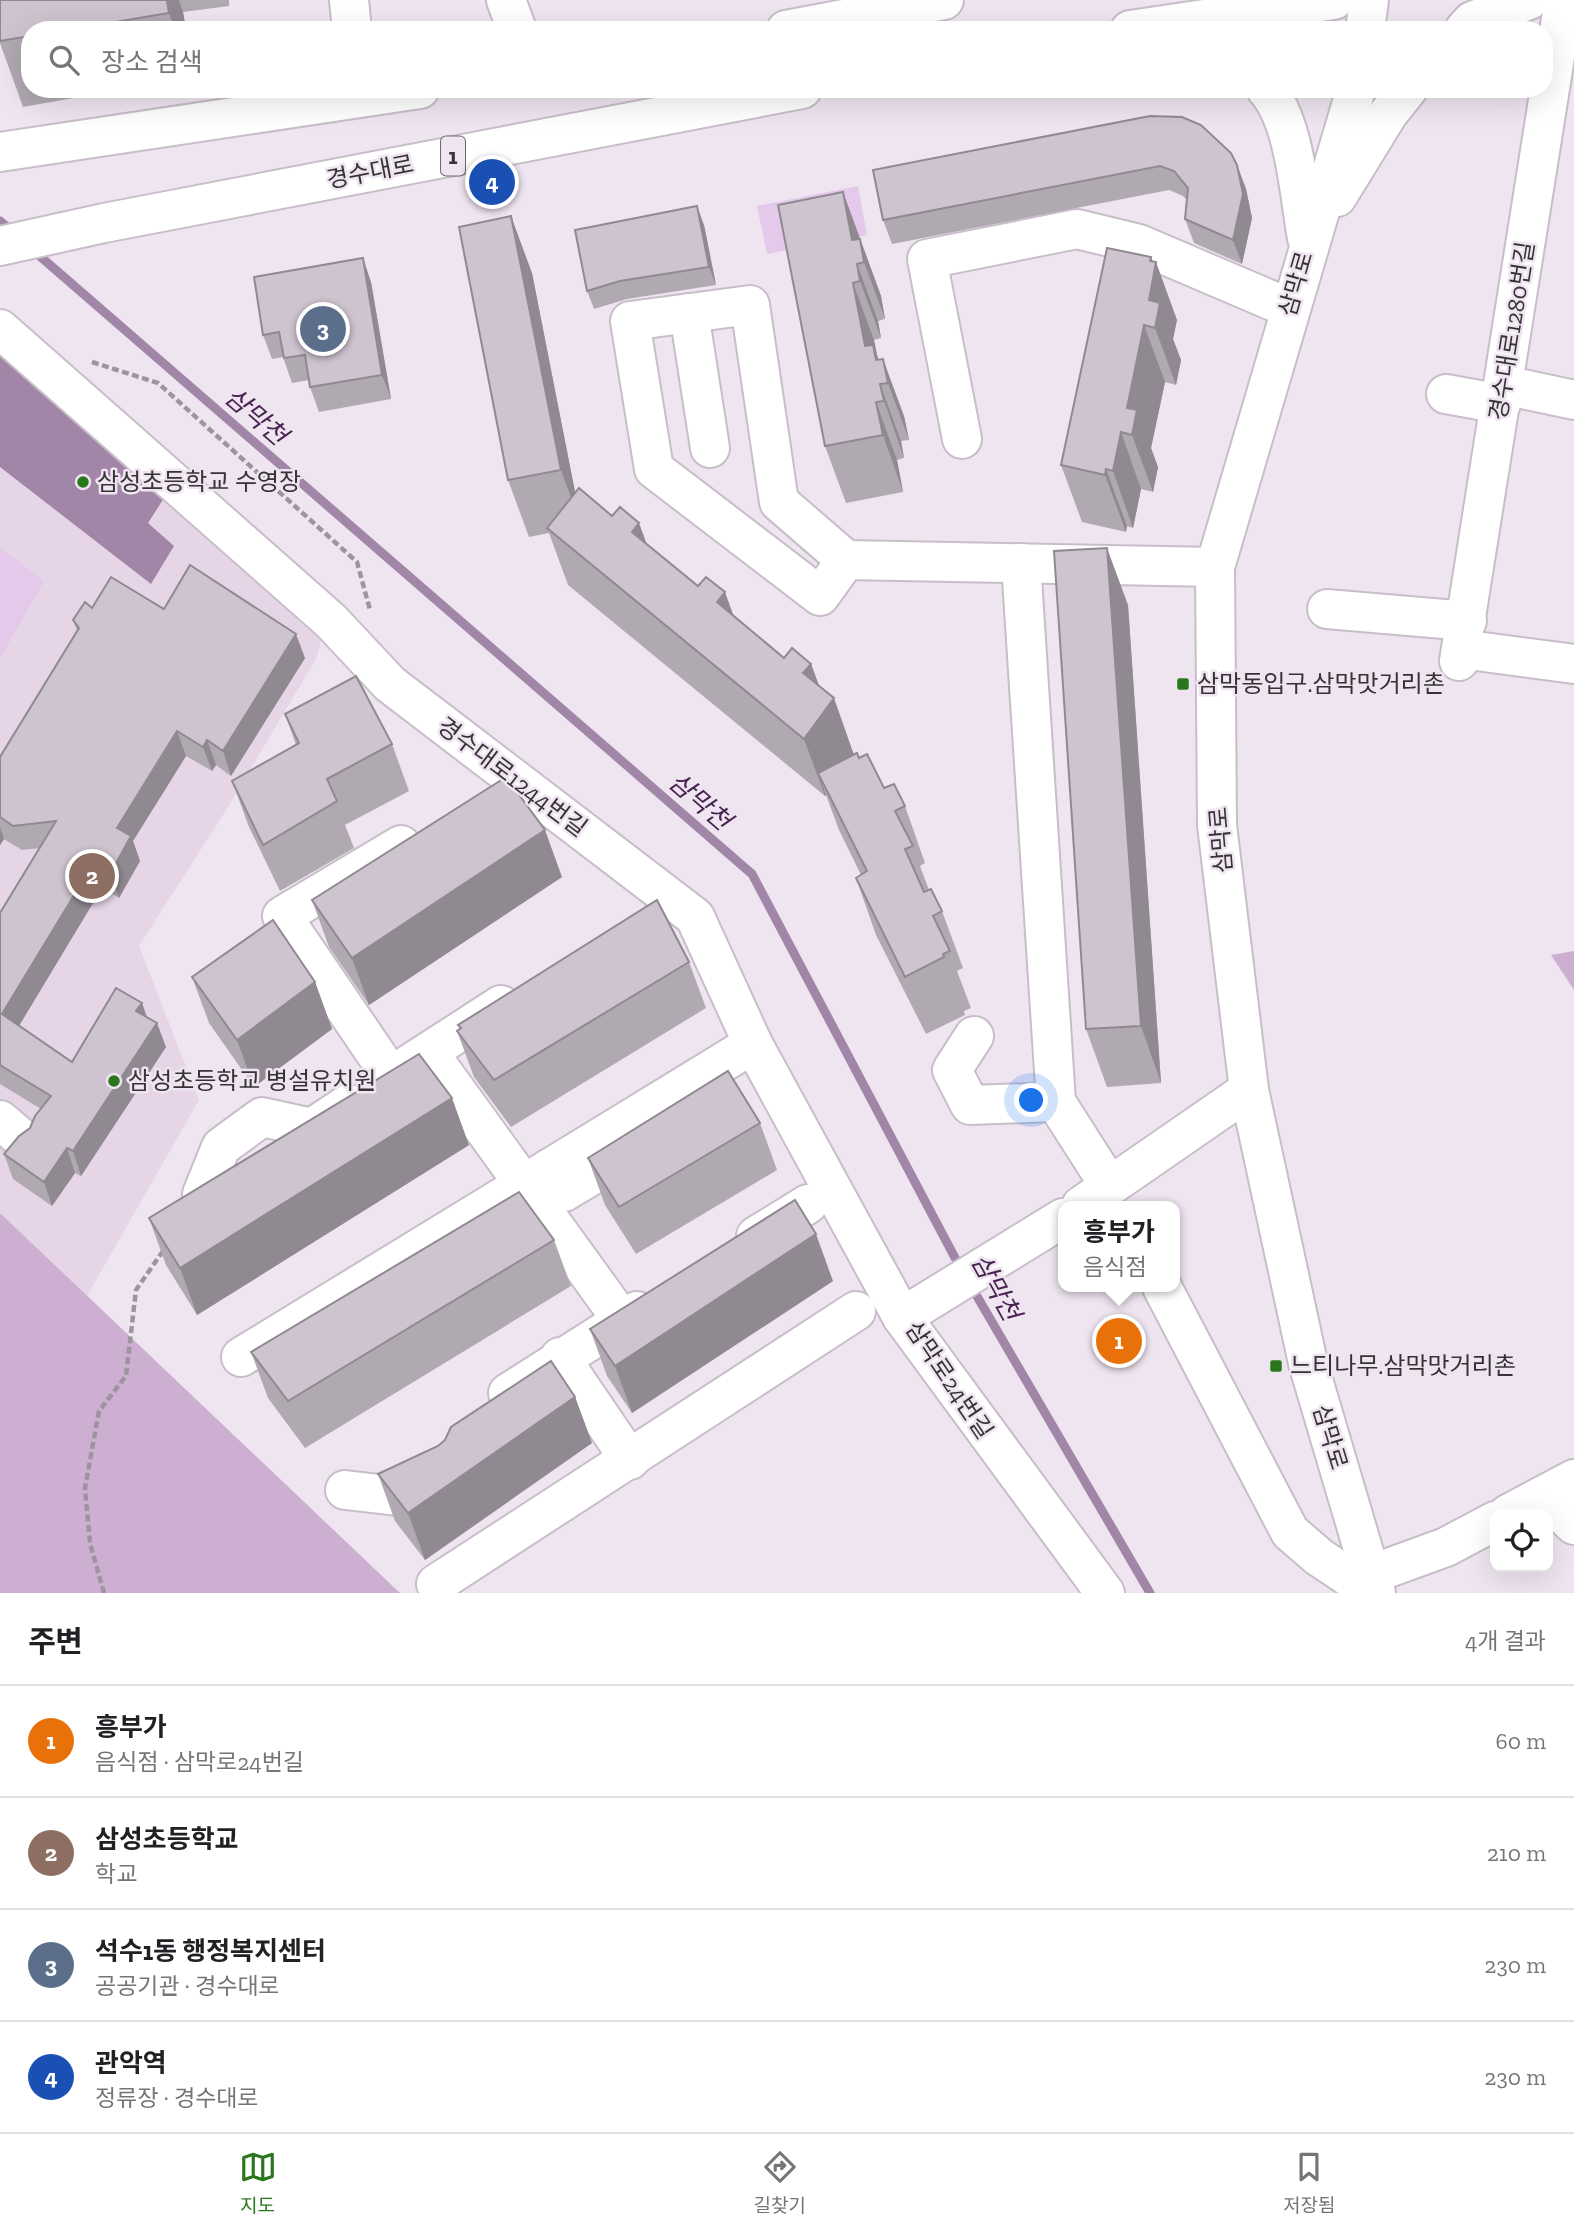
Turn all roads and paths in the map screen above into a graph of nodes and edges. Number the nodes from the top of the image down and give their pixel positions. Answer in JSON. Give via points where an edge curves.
{"nodes":[{"id":1,"x":349,"y":0,"type":"edge"},
{"id":2,"x":506,"y":0,"type":"edge"},
{"id":3,"x":944,"y":0,"type":"edge"},
{"id":4,"x":1334,"y":0,"type":"edge"},
{"id":5,"x":1369,"y":0,"type":"edge"},
{"id":6,"x":1529,"y":0,"type":"edge"},
{"id":7,"x":1564,"y":0,"type":"edge"},
{"id":8,"x":896,"y":5,"type":"edge"},
{"id":9,"x":798,"y":19,"type":"edge"},
{"id":10,"x":351,"y":21,"type":"edge"},
{"id":11,"x":514,"y":21,"type":"edge"},
{"id":12,"x":1191,"y":21,"type":"edge"},
{"id":13,"x":1366,"y":21,"type":"edge"},
{"id":14,"x":1472,"y":21,"type":"edge"},
{"id":15,"x":1553,"y":70,"type":"edge"},
{"id":16,"x":333,"y":98,"type":"edge"},
{"id":17,"x":755,"y":98,"type":"edge"},
{"id":18,"x":1273,"y":98,"type":"edge"},
{"id":19,"x":1353,"y":98,"type":"edge"},
{"id":20,"x":1401,"y":98,"type":"edge"},
{"id":21,"x":1549,"y":98,"type":"edge"},
{"id":22,"x":1,"y":150,"type":"edge"},
{"id":23,"x":1308,"y":243,"type":"junction"},
{"id":24,"x":0,"y":246,"type":"edge"},
{"id":25,"x":1289,"y":308,"type":"junction"},
{"id":26,"x":689,"y":313,"type":"junction"},
{"id":27,"x":0,"y":329,"type":"edge"},
{"id":28,"x":83,"y":360,"type":"dead end"},
{"id":29,"x":1446,"y":394,"type":"dead end"},
{"id":30,"x":1502,"y":394,"type":"junction"},
{"id":31,"x":1574,"y":400,"type":"edge"},
{"id":32,"x":962,"y":439,"type":"dead end"},
{"id":33,"x":710,"y":448,"type":"dead end"},
{"id":34,"x":779,"y":502,"type":"junction"},
{"id":35,"x":748,"y":541,"type":"junction"},
{"id":36,"x":846,"y":560,"type":"junction"},
{"id":37,"x":1021,"y":564,"type":"junction"},
{"id":38,"x":1214,"y":567,"type":"junction"},
{"id":39,"x":1326,"y":609,"type":"dead end"},
{"id":40,"x":374,"y":623,"type":"dead end"},
{"id":41,"x":1462,"y":644,"type":"junction"},
{"id":42,"x":1574,"y":664,"type":"edge"},
{"id":43,"x":401,"y":845,"type":"edge"},
{"id":44,"x":527,"y":988,"type":"edge"},
{"id":45,"x":974,"y":1036,"type":"dead end"},
{"id":46,"x":753,"y":1044,"type":"junction"},
{"id":47,"x":429,"y":1053,"type":"junction"},
{"id":48,"x":391,"y":1076,"type":"junction"},
{"id":49,"x":1249,"y":1090,"type":"junction"},
{"id":50,"x":1056,"y":1102,"type":"junction"},
{"id":51,"x":537,"y":1176,"type":"junction"},
{"id":52,"x":202,"y":1194,"type":"edge"},
{"id":53,"x":1088,"y":1201,"type":"edge"},
{"id":54,"x":1092,"y":1201,"type":"edge"},
{"id":55,"x":808,"y":1203,"type":"dead end"},
{"id":56,"x":1058,"y":1222,"type":"edge"},
{"id":57,"x":173,"y":1237,"type":"edge"},
{"id":58,"x":726,"y":1255,"type":"edge"},
{"id":59,"x":668,"y":1291,"type":"edge"},
{"id":60,"x":1166,"y":1292,"type":"edge"},
{"id":61,"x":856,"y":1311,"type":"dead end"},
{"id":62,"x":902,"y":1317,"type":"junction"},
{"id":63,"x":622,"y":1320,"type":"junction"},
{"id":64,"x":241,"y":1356,"type":"dead end"},
{"id":65,"x":560,"y":1357,"type":"junction"},
{"id":66,"x":484,"y":1408,"type":"edge"},
{"id":67,"x":454,"y":1448,"type":"edge"},
{"id":68,"x":630,"y":1460,"type":"junction"},
{"id":69,"x":1559,"y":1487,"type":"edge"},
{"id":70,"x":345,"y":1489,"type":"dead end"},
{"id":71,"x":1517,"y":1509,"type":"edge"},
{"id":72,"x":1490,"y":1524,"type":"edge"},
{"id":73,"x":1574,"y":1525,"type":"edge"},
{"id":74,"x":436,"y":1584,"type":"dead end"},
{"id":75,"x":1373,"y":1587,"type":"edge"},
{"id":76,"x":104,"y":1593,"type":"edge"},
{"id":77,"x":1105,"y":1593,"type":"edge"}],
"edges":[{"from":1,"to":10,"type":"street"},
{"from":2,"to":11,"type":"street"},
{"from":3,"to":8,"type":"street"},
{"from":4,"to":12,"type":"street"},
{"from":5,"to":13,"type":"street"},
{"from":6,"to":14,"type":"street"},
{"from":7,"to":15,"type":"street","name":"경수대로1280번길"},
{"from":8,"to":9,"type":"street"},
{"from":16,"to":22,"type":"street"},
{"from":17,"to":24,"type":"street","name":"경수대로","number":"1"},
{"from":18,"to":23,"type":"street","via":[[1289,134]]},
{"from":19,"to":23,"type":"street","name":"삼막로"},
{"from":20,"to":23,"type":"street"},
{"from":21,"to":30,"type":"street","name":"경수대로1280번길"},
{"from":23,"to":25,"type":"street","name":"삼막로"},
{"from":25,"to":32,"type":"street","via":[[1139,244],[1077,229],[927,259]]},
{"from":25,"to":38,"type":"street","name":"삼막로"},
{"from":26,"to":33,"type":"street"},
{"from":26,"to":34,"type":"street","via":[[750,305]]},
{"from":26,"to":35,"type":"street","via":[[630,321],[654,469]]},
{"from":27,"to":46,"type":"street","name":"경수대로1244번길","via":[[331,621],[390,684],[695,918]]},
{"from":28,"to":40,"type":"path","via":[[158,383],[357,562]]},
{"from":29,"to":30,"type":"street"},
{"from":30,"to":31,"type":"street"},
{"from":30,"to":41,"type":"street","name":"경수대로1280번길"},
{"from":34,"to":35,"type":"street"},
{"from":34,"to":36,"type":"street"},
{"from":35,"to":36,"type":"street","via":[[820,596]]},
{"from":36,"to":37,"type":"street"},
{"from":37,"to":38,"type":"street"},
{"from":37,"to":50,"type":"street"},
{"from":38,"to":49,"type":"street","name":"삼막로","via":[[1217,825]]},
{"from":39,"to":41,"type":"street"},
{"from":41,"to":42,"type":"street"},
{"from":43,"to":48,"type":"street","via":[[282,916]]},
{"from":44,"to":47,"type":"street"},
{"from":45,"to":50,"type":"street","via":[[952,1070],[970,1105]]},
{"from":46,"to":51,"type":"street"},
{"from":46,"to":62,"type":"street","name":"경수대로1244번길"},
{"from":47,"to":48,"type":"street"},
{"from":47,"to":51,"type":"street"},
{"from":48,"to":52,"type":"street","via":[[312,1128],[262,1117],[221,1147]]},
{"from":49,"to":54,"type":"street","name":"삼막로24번길"},
{"from":49,"to":75,"type":"street","name":"삼막로","via":[[1308,1363]]},
{"from":50,"to":53,"type":"street"},
{"from":51,"to":63,"type":"street"},
{"from":51,"to":64,"type":"street"},
{"from":55,"to":58,"type":"street"},
{"from":56,"to":62,"type":"street","name":"삼막로24번길"},
{"from":57,"to":76,"type":"path","via":[[136,1290],[126,1376],[99,1411],[85,1488],[90,1543]]},
{"from":59,"to":63,"type":"street"},
{"from":60,"to":75,"type":"street","via":[[1290,1532],[1319,1557]]},
{"from":61,"to":68,"type":"street"},
{"from":62,"to":77,"type":"street","name":"삼막로24번길"},
{"from":63,"to":65,"type":"street"},
{"from":65,"to":66,"type":"street"},
{"from":65,"to":68,"type":"street"},
{"from":67,"to":70,"type":"street","via":[[445,1473],[397,1496]]},
{"from":68,"to":74,"type":"street"},
{"from":69,"to":71,"type":"street"},
{"from":69,"to":73,"type":"street"},
{"from":72,"to":75,"type":"street"}]}
